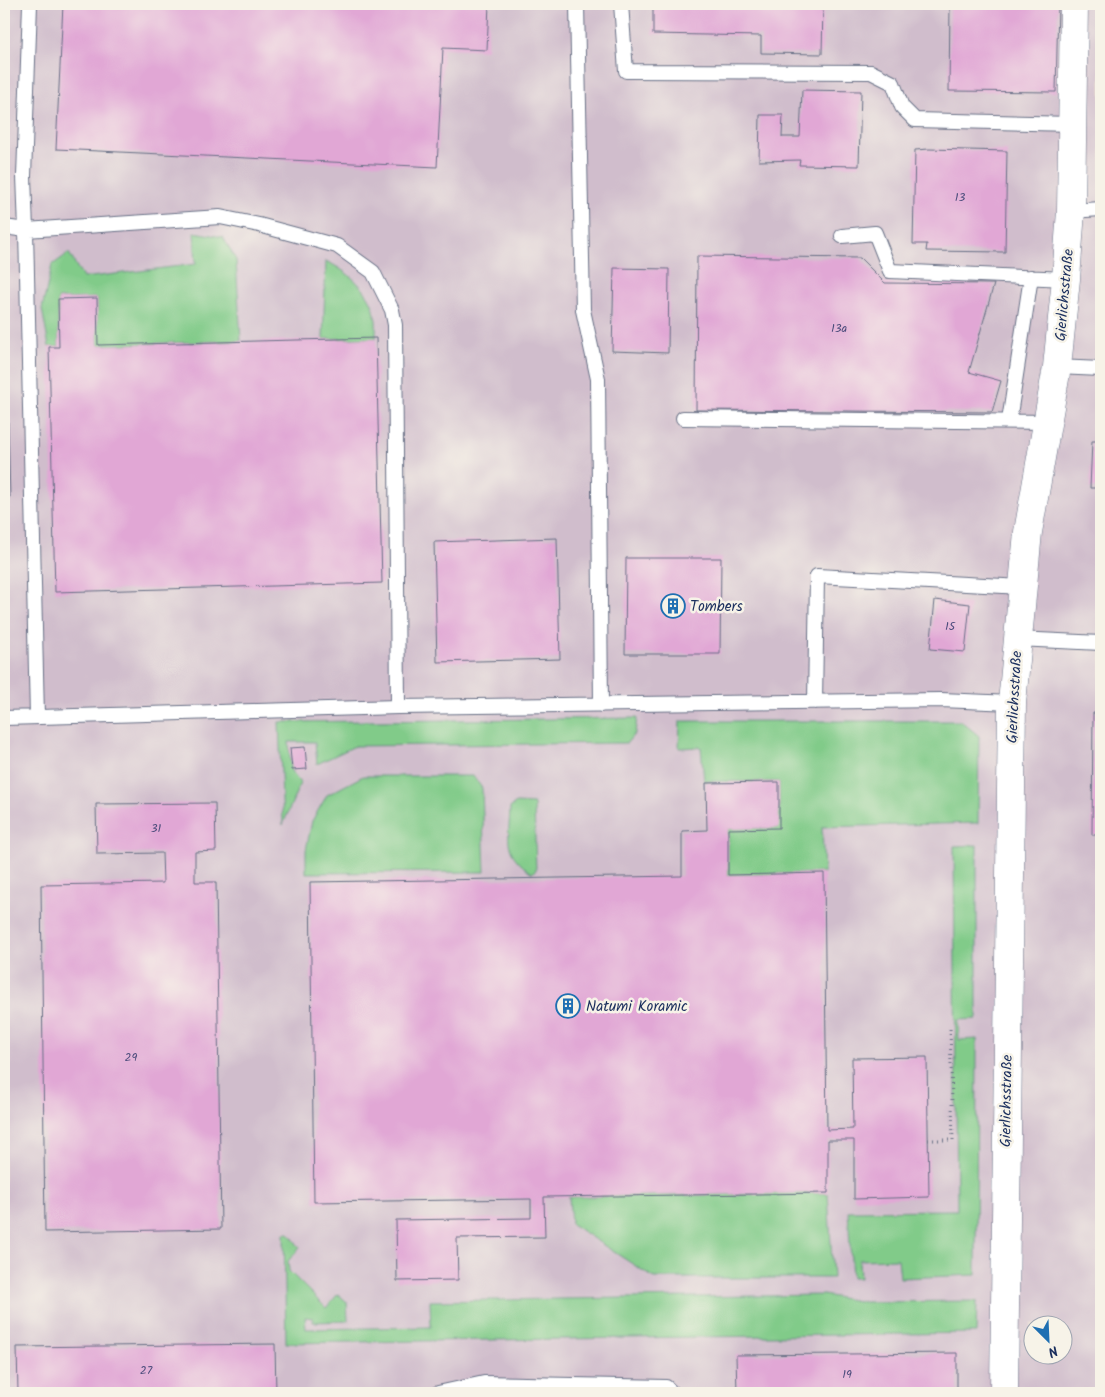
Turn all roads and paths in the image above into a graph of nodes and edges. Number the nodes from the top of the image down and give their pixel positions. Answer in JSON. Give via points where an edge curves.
{"nodes":[{"id":1,"x":30,"y":4,"type":"edge"},
{"id":2,"x":578,"y":4,"type":"edge"},
{"id":3,"x":622,"y":4,"type":"edge"},
{"id":4,"x":1074,"y":4,"type":"edge"},
{"id":5,"x":1072,"y":124,"type":"junction"},
{"id":6,"x":1101,"y":209,"type":"edge"},
{"id":7,"x":1071,"y":211,"type":"junction"},
{"id":8,"x":4,"y":227,"type":"edge"},
{"id":9,"x":26,"y":230,"type":"junction"},
{"id":10,"x":842,"y":236,"type":"dead end"},
{"id":11,"x":1031,"y":277,"type":"junction"},
{"id":12,"x":1066,"y":279,"type":"junction"},
{"id":13,"x":1057,"y":367,"type":"junction"},
{"id":14,"x":1101,"y":369,"type":"edge"},
{"id":15,"x":684,"y":418,"type":"dead end"},
{"id":16,"x":1009,"y":421,"type":"junction"},
{"id":17,"x":1048,"y":422,"type":"junction"},
{"id":18,"x":1022,"y":587,"type":"junction"},
{"id":19,"x":1017,"y":639,"type":"junction"},
{"id":20,"x":1101,"y":643,"type":"edge"},
{"id":21,"x":815,"y":702,"type":"junction"},
{"id":22,"x":1012,"y":703,"type":"junction"},
{"id":23,"x":601,"y":705,"type":"junction"},
{"id":24,"x":398,"y":707,"type":"junction"},
{"id":25,"x":37,"y":717,"type":"junction"},
{"id":26,"x":4,"y":718,"type":"edge"},
{"id":27,"x":950,"y":1027,"type":"dead end"},
{"id":28,"x":928,"y":1140,"type":"dead end"},
{"id":29,"x":438,"y":1393,"type":"edge"},
{"id":30,"x":672,"y":1393,"type":"edge"},
{"id":31,"x":1004,"y":1393,"type":"edge"}],
"edges":[{"from":1,"to":9,"type":"lane","via":[[24,176]]},
{"from":2,"to":23,"type":"lane","via":[[582,310],[598,379]]},
{"from":3,"to":5,"type":"lane","via":[[626,71],[871,72],[893,83],[902,107],[915,120]]},
{"from":4,"to":5,"type":"street","name":"Gierlichsstraße"},
{"from":5,"to":7,"type":"street","name":"Gierlichsstraße"},
{"from":6,"to":7,"type":"lane"},
{"from":7,"to":12,"type":"street","name":"Gierlichsstraße"},
{"from":8,"to":9,"type":"lane"},
{"from":9,"to":24,"type":"lane","via":[[220,217],[337,246],[373,272],[392,310],[395,325]]},
{"from":9,"to":25,"type":"lane"},
{"from":10,"to":11,"type":"lane","via":[[875,233],[890,272]]},
{"from":11,"to":12,"type":"lane"},
{"from":11,"to":16,"type":"lane"},
{"from":12,"to":13,"type":"street","name":"Gierlichsstraße"},
{"from":13,"to":14,"type":"lane"},
{"from":13,"to":17,"type":"street","name":"Gierlichsstraße"},
{"from":15,"to":16,"type":"lane"},
{"from":16,"to":17,"type":"lane"},
{"from":17,"to":18,"type":"street","name":"Gierlichsstraße","via":[[1028,532]]},
{"from":18,"to":19,"type":"street","name":"Gierlichsstraße"},
{"from":18,"to":21,"type":"lane","via":[[817,576]]},
{"from":19,"to":20,"type":"lane"},
{"from":19,"to":22,"type":"street","name":"Gierlichsstraße"},
{"from":21,"to":22,"type":"lane","via":[[941,700]]},
{"from":21,"to":23,"type":"lane"},
{"from":22,"to":31,"type":"street","name":"Gierlichsstraße"},
{"from":23,"to":24,"type":"lane"},
{"from":24,"to":25,"type":"lane"},
{"from":25,"to":26,"type":"lane"},
{"from":27,"to":28,"type":"path","via":[[954,1140]]},
{"from":29,"to":30,"type":"lane","via":[[484,1382],[666,1387]]}]}
